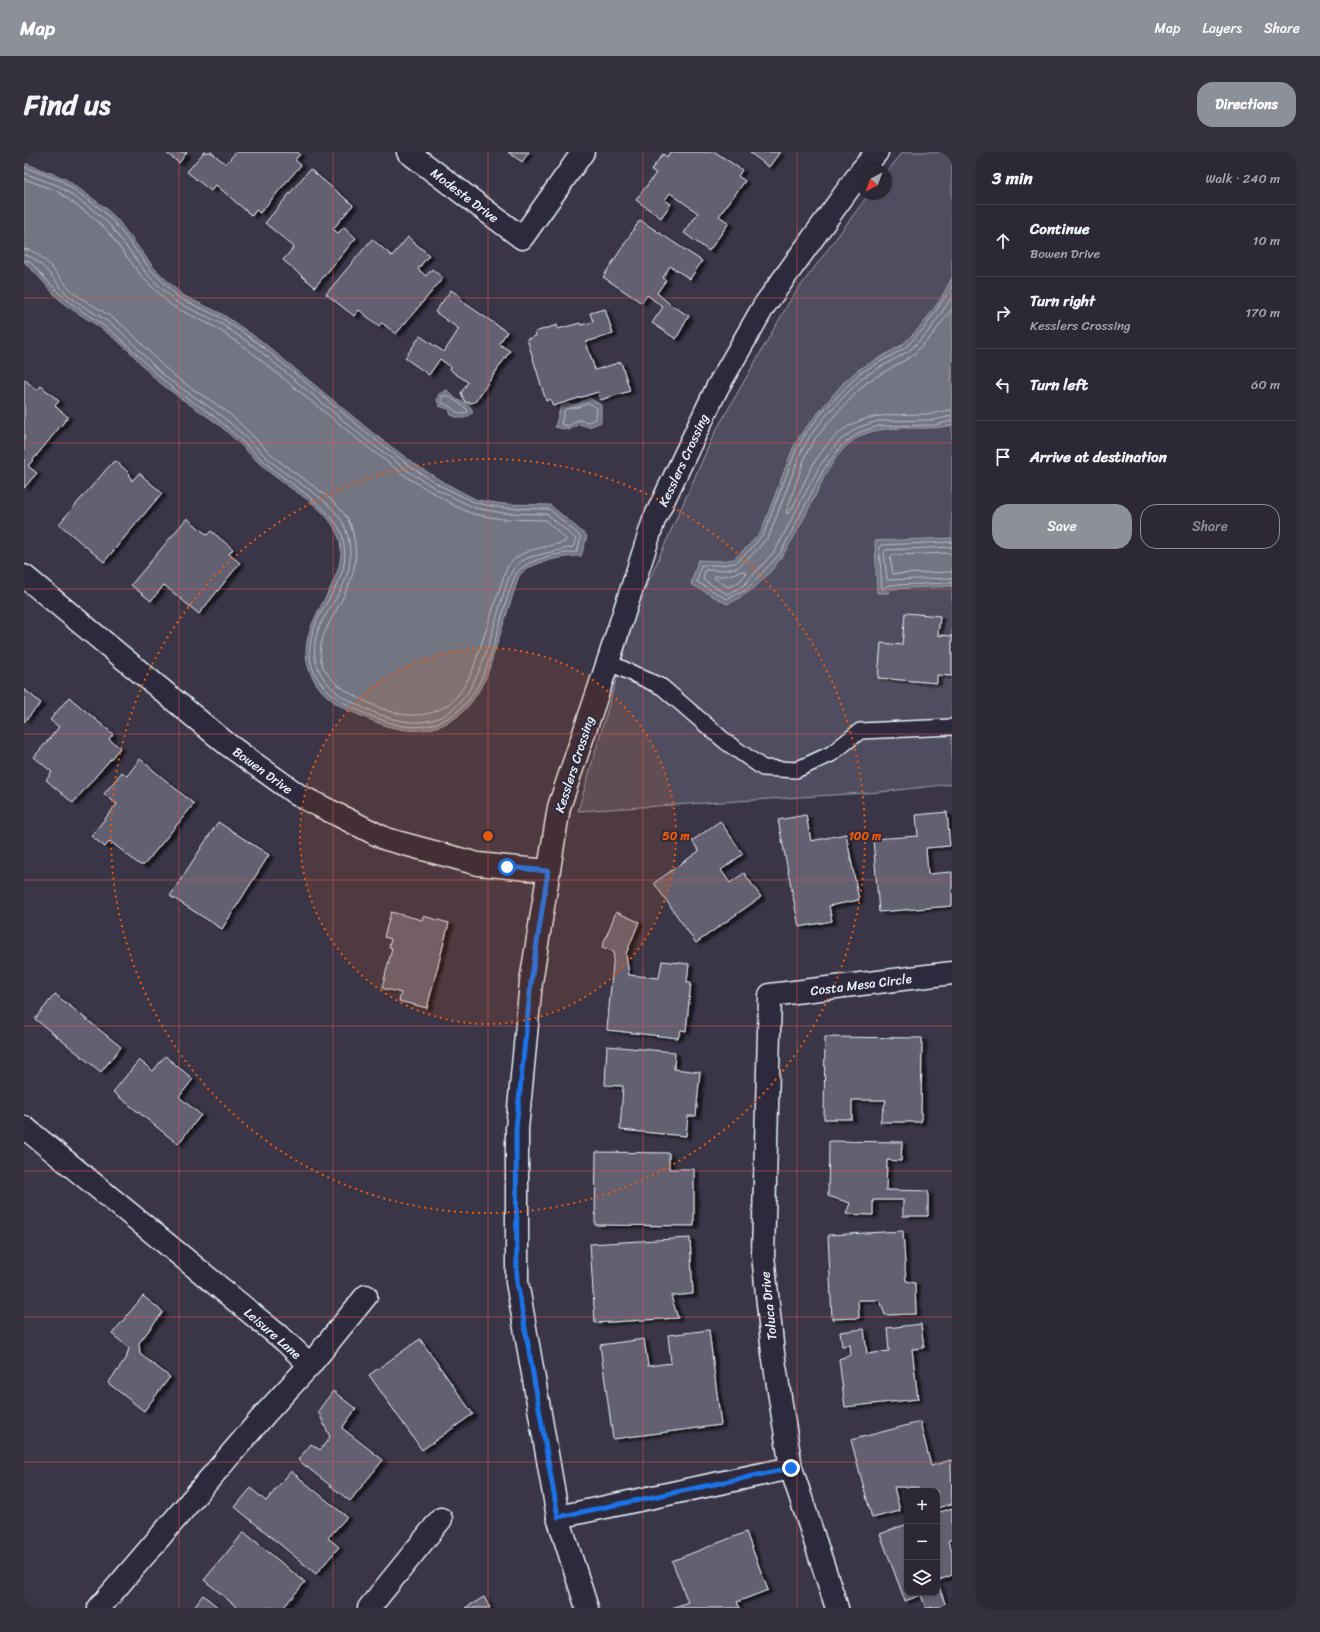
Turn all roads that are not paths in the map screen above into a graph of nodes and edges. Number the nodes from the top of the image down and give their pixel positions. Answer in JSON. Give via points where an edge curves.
{"nodes":[{"id":1,"x":408,"y":152,"type":"edge"},
{"id":2,"x":583,"y":152,"type":"edge"},
{"id":3,"x":877,"y":152,"type":"edge"},
{"id":4,"x":867,"y":164,"type":"edge"},
{"id":5,"x":856,"y":178,"type":"edge"},
{"id":6,"x":24,"y":576,"type":"edge"},
{"id":7,"x":608,"y":662,"type":"junction"},
{"id":8,"x":952,"y":728,"type":"edge"},
{"id":9,"x":548,"y":871,"type":"junction"},
{"id":10,"x":952,"y":973,"type":"edge"},
{"id":11,"x":770,"y":995,"type":"joint"},
{"id":12,"x":24,"y":1127,"type":"edge"},
{"id":13,"x":366,"y":1296,"type":"dead end"},
{"id":14,"x":310,"y":1365,"type":"junction"},
{"id":15,"x":791,"y":1468,"type":"junction"},
{"id":16,"x":558,"y":1517,"type":"junction"},
{"id":17,"x":441,"y":1519,"type":"dead end"},
{"id":18,"x":99,"y":1608,"type":"edge"},
{"id":19,"x":369,"y":1608,"type":"edge"},
{"id":20,"x":587,"y":1608,"type":"edge"},
{"id":21,"x":837,"y":1608,"type":"edge"}],
"edges":[{"from":1,"to":2,"type":"street","name":"Modeste Drive","via":[[522,238]]},
{"from":3,"to":4,"type":"street","name":"Kesslers Crossing"},
{"from":5,"to":7,"type":"street","name":"Kesslers Crossing","via":[[764,306],[717,388],[654,520]]},
{"from":6,"to":9,"type":"street","name":"Bowen Drive","via":[[227,744],[298,795],[386,839],[478,864]]},
{"from":7,"to":8,"type":"lane","via":[[662,687],[726,742],[763,768],[796,770],[830,754],[860,731]]},
{"from":7,"to":9,"type":"street","name":"Kesslers Crossing","via":[[559,807]]},
{"from":9,"to":16,"type":"street","name":"Kesslers Crossing","via":[[531,982],[516,1129],[517,1282]]},
{"from":10,"to":11,"type":"street","name":"Costa Mesa Circle"},
{"from":11,"to":15,"type":"street","name":"Toluca Drive","via":[[763,1255],[773,1353]]},
{"from":12,"to":14,"type":"street","name":"Leisure Lane","via":[[285,1341]]},
{"from":13,"to":14,"type":"street"},
{"from":14,"to":18,"type":"street","name":"Leisure Lane"},
{"from":15,"to":16,"type":"street"},
{"from":15,"to":21,"type":"street","name":"Toluca Drive"},
{"from":16,"to":20,"type":"street","name":"Kesslers Crossing"},
{"from":17,"to":19,"type":"street"}]}
